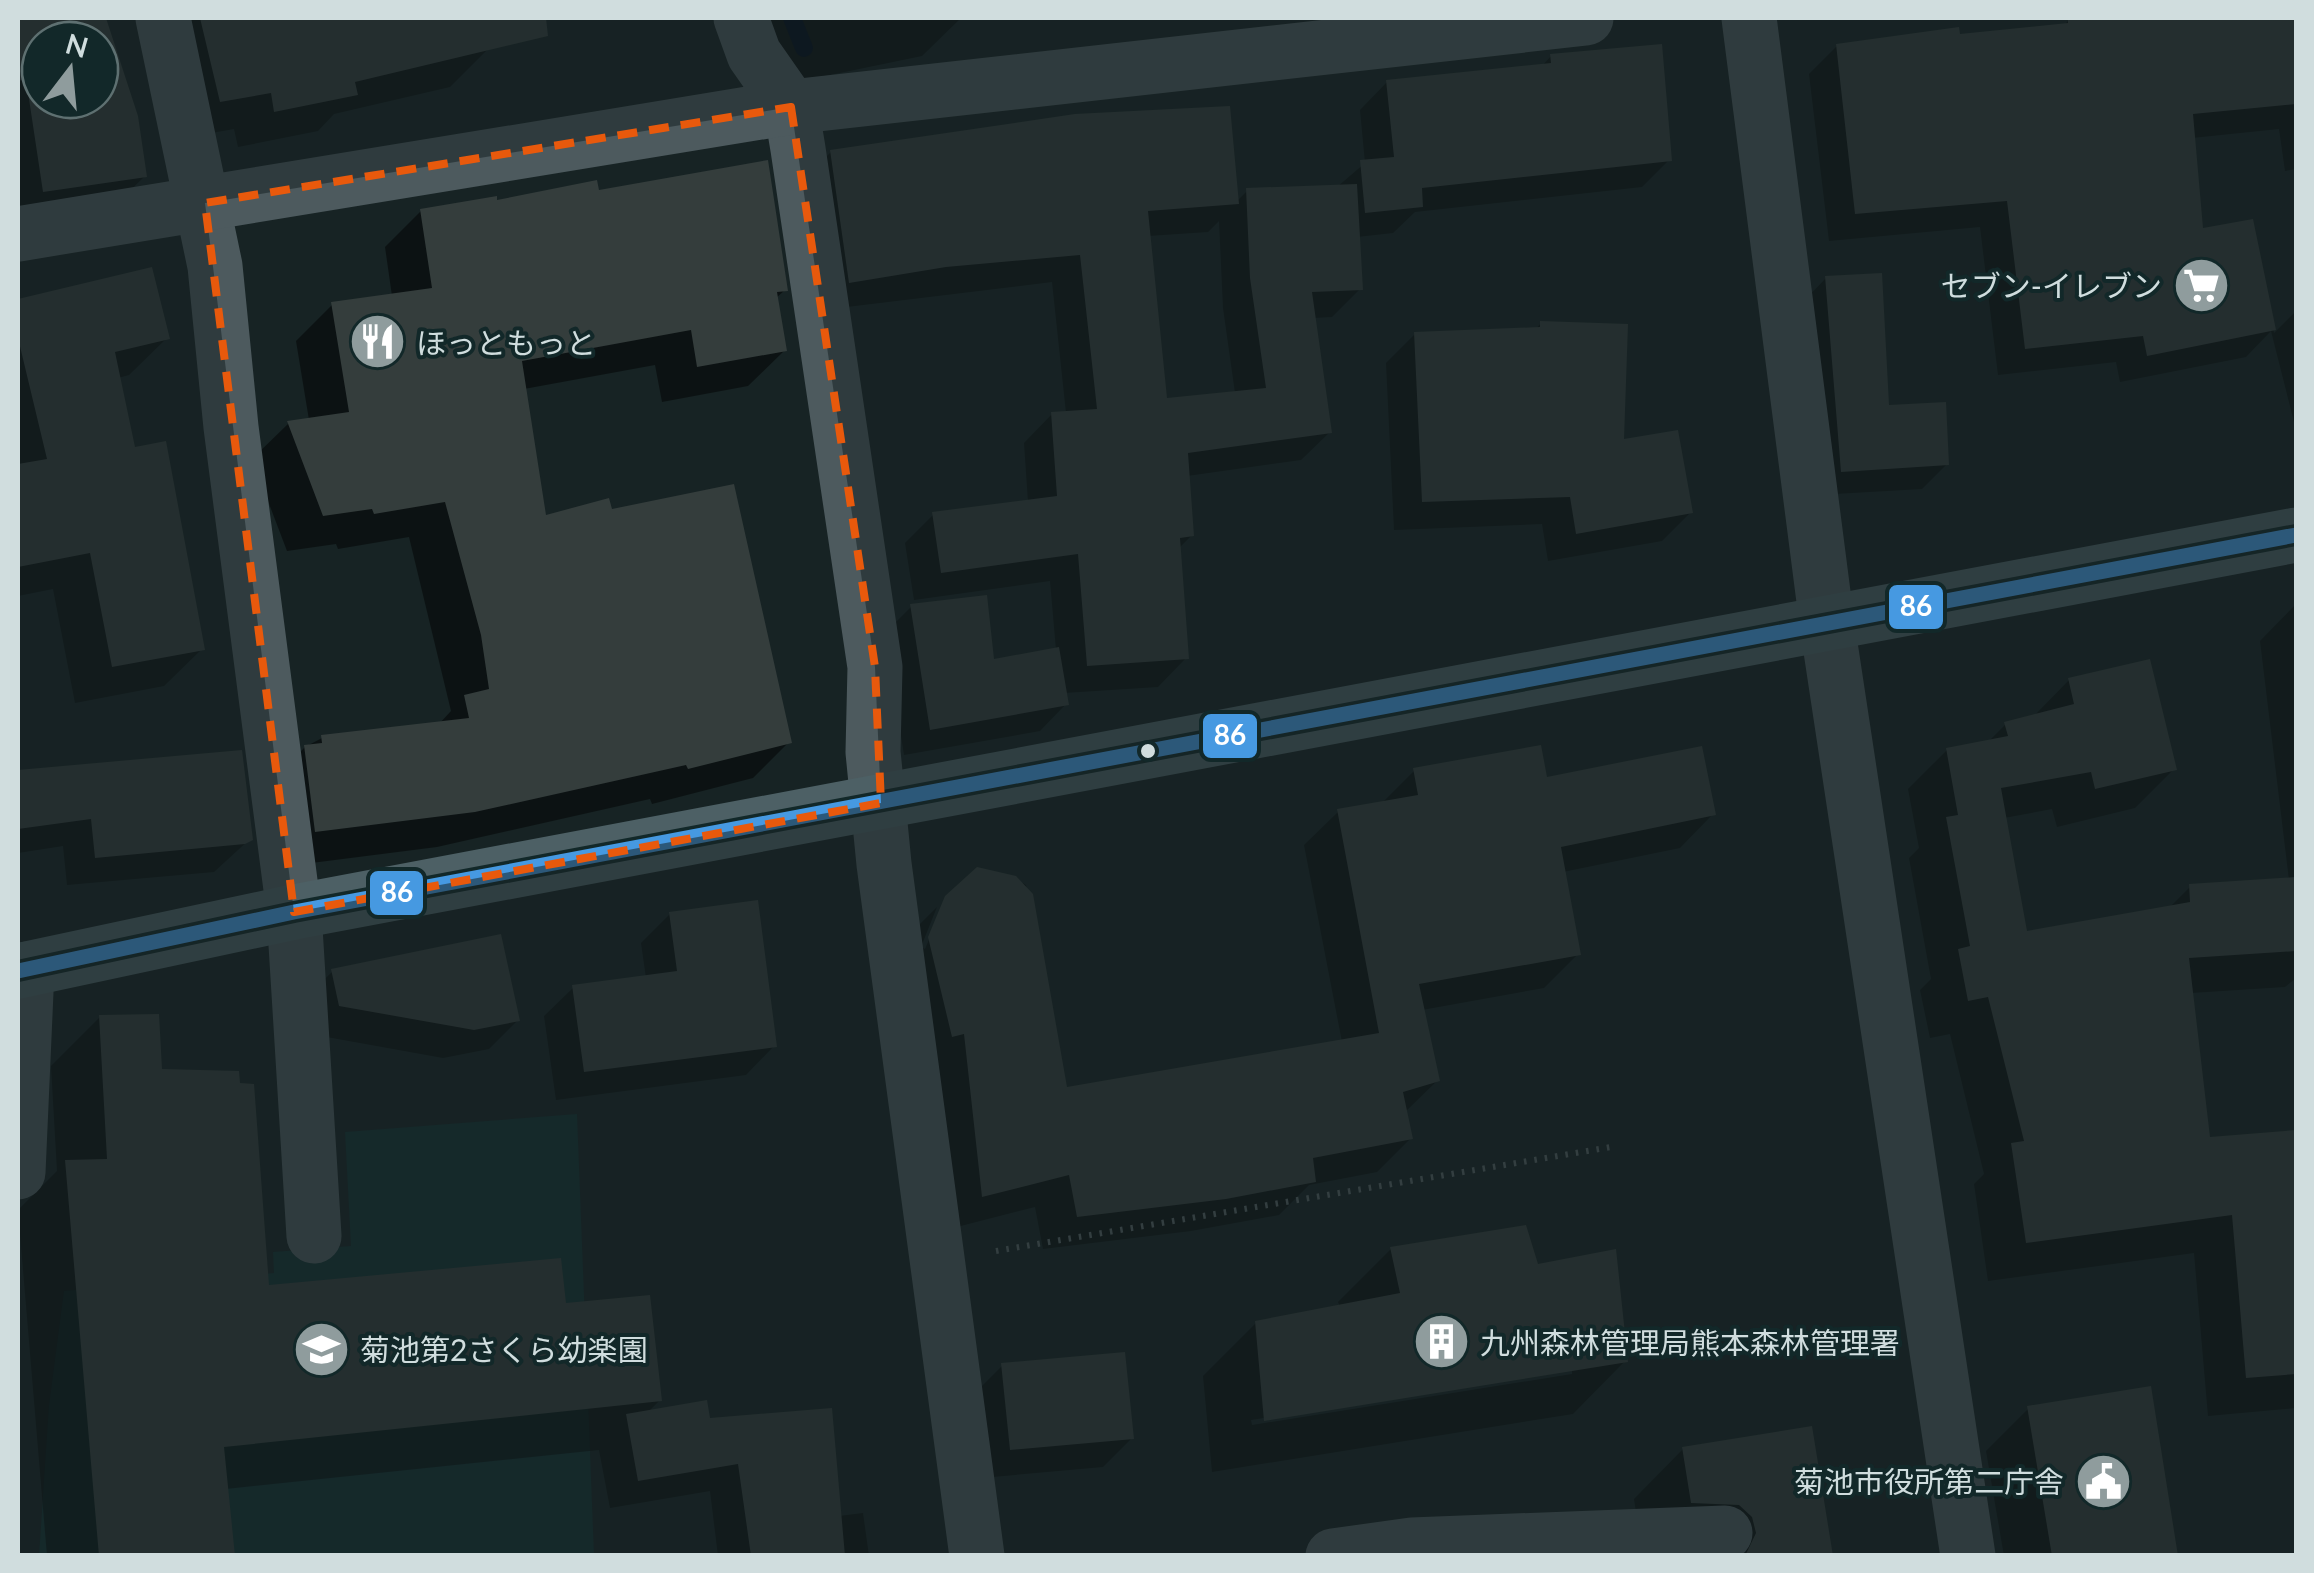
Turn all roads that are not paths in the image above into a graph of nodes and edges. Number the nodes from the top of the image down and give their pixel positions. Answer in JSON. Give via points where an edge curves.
{"nodes":[{"id":1,"x":163,"y":18,"type":"edge"},
{"id":2,"x":741,"y":18,"type":"edge"},
{"id":3,"x":1586,"y":18,"type":"edge"},
{"id":4,"x":1749,"y":18,"type":"edge"},
{"id":5,"x":791,"y":107,"type":"junction"},
{"id":6,"x":205,"y":202,"type":"junction"},
{"id":7,"x":18,"y":234,"type":"edge"},
{"id":8,"x":2296,"y":534,"type":"edge"},
{"id":9,"x":1827,"y":624,"type":"junction"},
{"id":10,"x":880,"y":803,"type":"junction"},
{"id":11,"x":294,"y":912,"type":"junction"},
{"id":12,"x":22,"y":970,"type":"edge"},
{"id":13,"x":18,"y":1172,"type":"edge"},
{"id":14,"x":314,"y":1236,"type":"dead end"},
{"id":15,"x":1725,"y":1533,"type":"dead end"},
{"id":16,"x":977,"y":1556,"type":"edge"},
{"id":17,"x":1334,"y":1556,"type":"edge"},
{"id":18,"x":1968,"y":1556,"type":"edge"}],
"edges":[{"from":1,"to":6,"type":"street"},
{"from":2,"to":5,"type":"street","via":[[754,54]]},
{"from":3,"to":5,"type":"street"},
{"from":4,"to":9,"type":"street"},
{"from":5,"to":6,"type":"street"},
{"from":5,"to":10,"type":"street","via":[[874,667]]},
{"from":6,"to":7,"type":"street"},
{"from":6,"to":11,"type":"street"},
{"from":8,"to":9,"type":"highway"},
{"from":9,"to":10,"type":"highway"},
{"from":9,"to":18,"type":"street"},
{"from":10,"to":11,"type":"highway"},
{"from":10,"to":16,"type":"street"},
{"from":11,"to":12,"type":"highway"},
{"from":11,"to":14,"type":"street"},
{"from":12,"to":13,"type":"street"},
{"from":15,"to":17,"type":"street","via":[[1412,1545]]}]}
